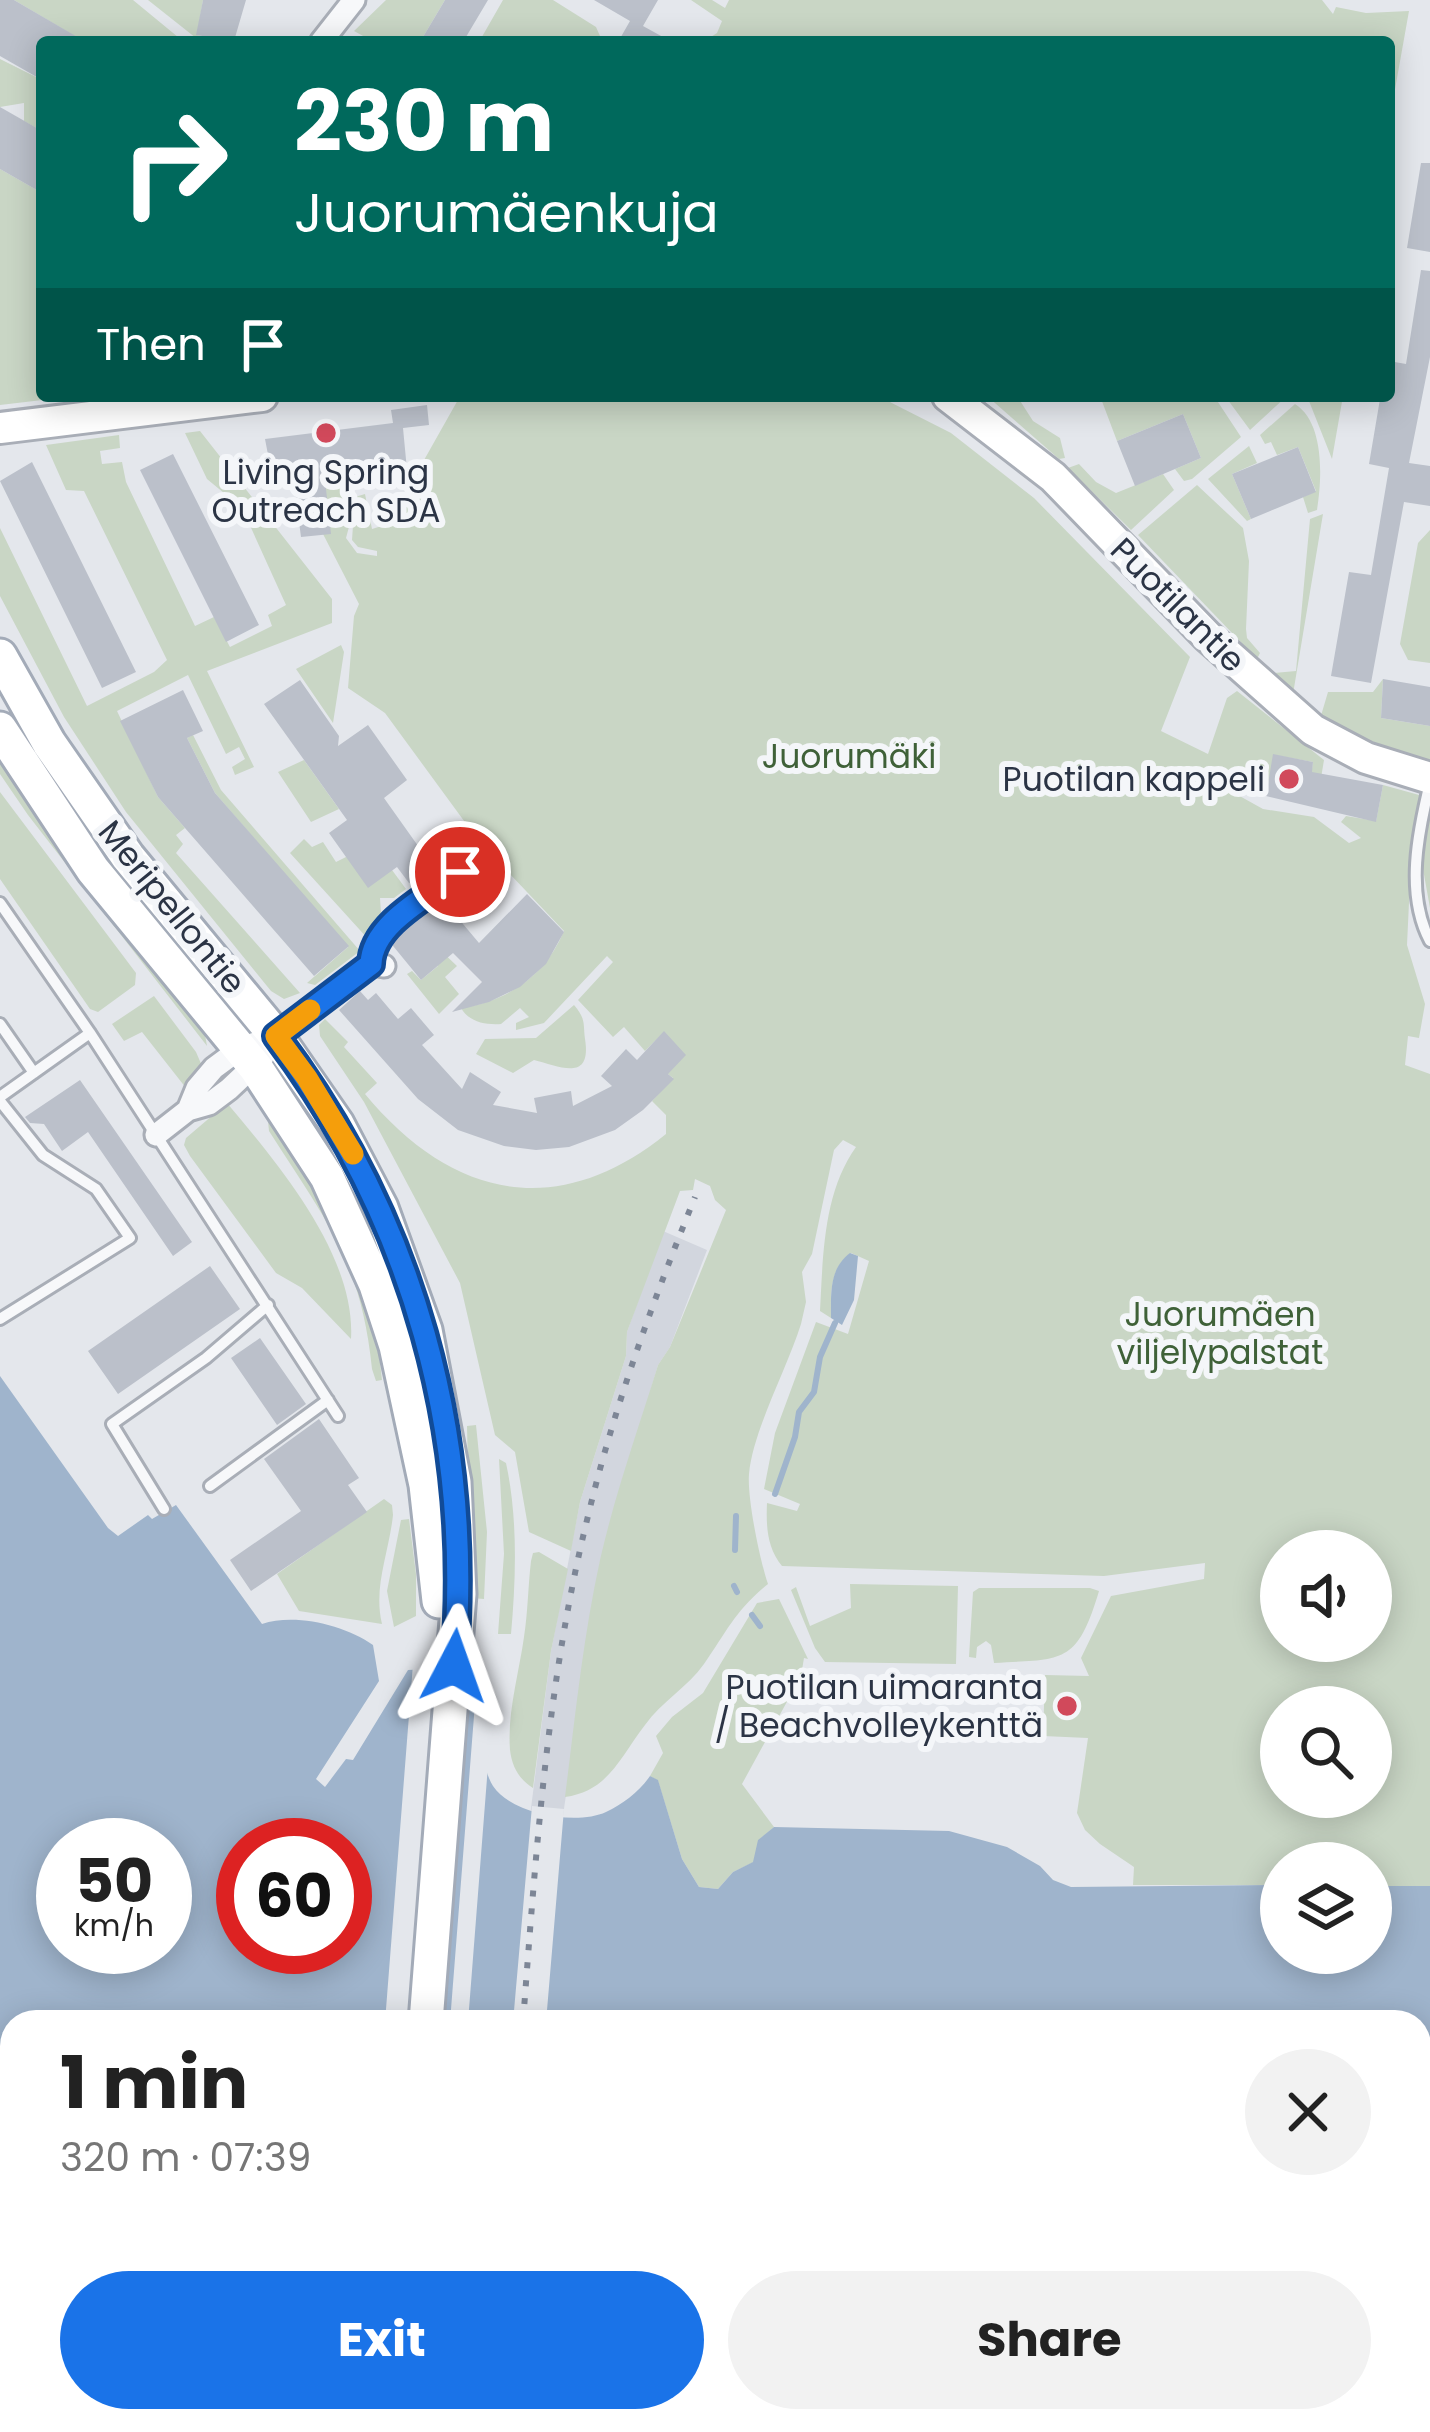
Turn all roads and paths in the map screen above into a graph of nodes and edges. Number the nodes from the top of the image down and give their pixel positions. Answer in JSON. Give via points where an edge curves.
{"nodes":[{"id":1,"x":354,"y":0,"type":"edge"},
{"id":2,"x":326,"y":36,"type":"edge"},
{"id":3,"x":198,"y":402,"type":"edge"},
{"id":4,"x":956,"y":402,"type":"edge"},
{"id":5,"x":0,"y":428,"type":"edge"},
{"id":6,"x":0,"y":656,"type":"edge"},
{"id":7,"x":0,"y":730,"type":"edge"},
{"id":8,"x":1430,"y":780,"type":"edge"},
{"id":9,"x":460,"y":872,"type":"dead end"},
{"id":10,"x":0,"y":903,"type":"edge"},
{"id":11,"x":1430,"y":940,"type":"edge"},
{"id":12,"x":377,"y":965,"type":"joint"},
{"id":13,"x":0,"y":1024,"type":"edge"},
{"id":14,"x":90,"y":1034,"type":"junction"},
{"id":15,"x":276,"y":1036,"type":"junction"},
{"id":16,"x":248,"y":1058,"type":"junction"},
{"id":17,"x":34,"y":1073,"type":"junction"},
{"id":18,"x":0,"y":1099,"type":"edge"},
{"id":19,"x":156,"y":1135,"type":"junction"},
{"id":20,"x":268,"y":1305,"type":"junction"},
{"id":21,"x":0,"y":1319,"type":"edge"},
{"id":22,"x":328,"y":1400,"type":"junction"},
{"id":23,"x":338,"y":1416,"type":"dead end"},
{"id":24,"x":211,"y":1486,"type":"dead end"},
{"id":25,"x":164,"y":1509,"type":"dead end"},
{"id":26,"x":447,"y":1638,"type":"junction"},
{"id":27,"x":408,"y":2010,"type":"edge"},
{"id":28,"x":427,"y":2010,"type":"edge"}],
"edges":[{"from":1,"to":2,"type":"street"},
{"from":3,"to":5,"type":"street"},
{"from":4,"to":8,"type":"street","name":"Puotilantie","via":[[1053,477],[1207,636],[1313,730]]},
{"from":6,"to":15,"type":"main road","name":"Meripellontie","via":[[116,842]]},
{"from":7,"to":16,"type":"main road","name":"Meripellontie","via":[[93,870]]},
{"from":8,"to":11,"type":"lane","via":[[1416,870],[1420,922]]},
{"from":9,"to":12,"type":"lane","via":[[380,934],[371,951]]},
{"from":10,"to":14,"type":"lane"},
{"from":12,"to":15,"type":"street"},
{"from":13,"to":17,"type":"lane"},
{"from":14,"to":17,"type":"lane"},
{"from":14,"to":19,"type":"lane"},
{"from":15,"to":16,"type":"street"},
{"from":15,"to":26,"type":"main road","name":"Meripellontie","via":[[366,1178],[425,1330],[457,1512]]},
{"from":16,"to":19,"type":"street","via":[[208,1104]]},
{"from":16,"to":26,"type":"main road","name":"Meripellontie","via":[[335,1192],[376,1285],[427,1485]]},
{"from":17,"to":18,"type":"lane"},
{"from":18,"to":21,"type":"lane","via":[[43,1155],[96,1189],[130,1238]]},
{"from":19,"to":20,"type":"lane"},
{"from":20,"to":22,"type":"lane"},
{"from":20,"to":25,"type":"lane","via":[[112,1424]]},
{"from":22,"to":23,"type":"lane"},
{"from":22,"to":24,"type":"lane"},
{"from":26,"to":27,"type":"main road"},
{"from":26,"to":28,"type":"main road"}]}
